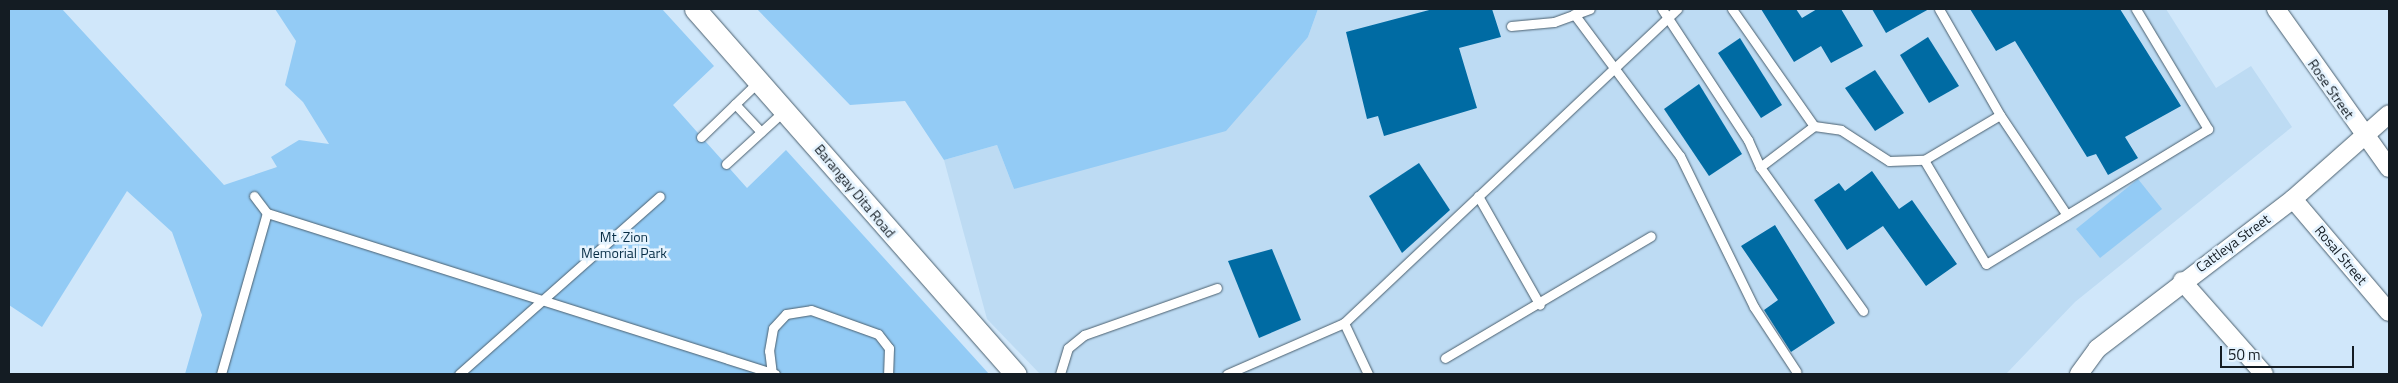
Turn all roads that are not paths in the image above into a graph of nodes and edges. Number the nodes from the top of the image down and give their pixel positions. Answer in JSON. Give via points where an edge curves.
{"nodes":[{"id":1,"x":1590,"y":9,"type":"edge"},
{"id":2,"x":1662,"y":9,"type":"edge"},
{"id":3,"x":1677,"y":9,"type":"edge"},
{"id":4,"x":1732,"y":9,"type":"edge"},
{"id":5,"x":1939,"y":9,"type":"edge"},
{"id":6,"x":2136,"y":9,"type":"edge"},
{"id":7,"x":2276,"y":9,"type":"edge"},
{"id":8,"x":698,"y":10,"type":"edge"},
{"id":9,"x":1574,"y":14,"type":"junction"},
{"id":10,"x":1668,"y":18,"type":"junction"},
{"id":11,"x":1511,"y":26,"type":"dead end"},
{"id":12,"x":1614,"y":68,"type":"junction"},
{"id":13,"x":759,"y":81,"type":"junction"},
{"id":14,"x":735,"y":104,"type":"junction"},
{"id":15,"x":785,"y":109,"type":"junction"},
{"id":16,"x":2389,"y":114,"type":"edge"},
{"id":17,"x":2000,"y":115,"type":"junction"},
{"id":18,"x":1814,"y":126,"type":"junction"},
{"id":19,"x":761,"y":132,"type":"junction"},
{"id":20,"x":2363,"y":136,"type":"junction"},
{"id":21,"x":701,"y":137,"type":"dead end"},
{"id":22,"x":1924,"y":160,"type":"junction"},
{"id":23,"x":726,"y":164,"type":"dead end"},
{"id":24,"x":1760,"y":167,"type":"junction"},
{"id":25,"x":2389,"y":168,"type":"edge"},
{"id":26,"x":254,"y":196,"type":"dead end"},
{"id":27,"x":660,"y":196,"type":"dead end"},
{"id":28,"x":1478,"y":196,"type":"junction"},
{"id":29,"x":2293,"y":198,"type":"junction"},
{"id":30,"x":267,"y":213,"type":"junction"},
{"id":31,"x":2066,"y":215,"type":"junction"},
{"id":32,"x":1651,"y":236,"type":"dead end"},
{"id":33,"x":2182,"y":281,"type":"junction"},
{"id":34,"x":1217,"y":288,"type":"dead end"},
{"id":35,"x":543,"y":303,"type":"junction"},
{"id":36,"x":1540,"y":305,"type":"junction"},
{"id":37,"x":1863,"y":311,"type":"dead end"},
{"id":38,"x":2389,"y":312,"type":"edge"},
{"id":39,"x":1344,"y":323,"type":"junction"},
{"id":40,"x":1446,"y":358,"type":"dead end"},
{"id":41,"x":1796,"y":371,"type":"dead end"},
{"id":42,"x":221,"y":374,"type":"edge"},
{"id":43,"x":459,"y":374,"type":"edge"},
{"id":44,"x":774,"y":374,"type":"edge"},
{"id":45,"x":888,"y":374,"type":"edge"},
{"id":46,"x":1016,"y":374,"type":"edge"},
{"id":47,"x":1060,"y":374,"type":"edge"},
{"id":48,"x":1227,"y":374,"type":"edge"},
{"id":49,"x":1368,"y":374,"type":"edge"},
{"id":50,"x":2079,"y":374,"type":"edge"},
{"id":51,"x":2264,"y":374,"type":"edge"}],
"edges":[{"from":1,"to":9,"type":"lane"},
{"from":2,"to":10,"type":"lane"},
{"from":3,"to":10,"type":"lane"},
{"from":4,"to":18,"type":"lane"},
{"from":5,"to":17,"type":"lane"},
{"from":6,"to":31,"type":"lane","via":[[2208,129]]},
{"from":7,"to":20,"type":"street","name":"Rose Street"},
{"from":8,"to":13,"type":"street","name":"Barangay Dita Road"},
{"from":9,"to":11,"type":"lane","via":[[1554,22]]},
{"from":9,"to":12,"type":"lane"},
{"from":10,"to":12,"type":"lane"},
{"from":10,"to":24,"type":"lane","via":[[1748,140]]},
{"from":12,"to":28,"type":"lane"},
{"from":12,"to":41,"type":"lane","via":[[1680,156],[1754,307]]},
{"from":13,"to":14,"type":"lane"},
{"from":13,"to":15,"type":"street","name":"Barangay Dita Road"},
{"from":14,"to":19,"type":"lane"},
{"from":14,"to":21,"type":"lane"},
{"from":15,"to":19,"type":"lane"},
{"from":15,"to":46,"type":"street","name":"Barangay Dita Road"},
{"from":16,"to":20,"type":"street","name":"Cattleya Street"},
{"from":17,"to":22,"type":"lane"},
{"from":17,"to":31,"type":"lane"},
{"from":18,"to":22,"type":"lane","via":[[1841,130],[1889,161]]},
{"from":18,"to":24,"type":"lane"},
{"from":19,"to":23,"type":"lane"},
{"from":20,"to":25,"type":"street","name":"Rose Street"},
{"from":20,"to":29,"type":"street","name":"Cattleya Street"},
{"from":22,"to":31,"type":"lane","via":[[1986,264]]},
{"from":24,"to":37,"type":"lane"},
{"from":26,"to":30,"type":"lane"},
{"from":27,"to":35,"type":"lane"},
{"from":28,"to":36,"type":"lane"},
{"from":28,"to":39,"type":"lane"},
{"from":29,"to":33,"type":"street","name":"Cattleya Street"},
{"from":29,"to":38,"type":"street","name":"Rosal Street"},
{"from":30,"to":35,"type":"lane"},
{"from":30,"to":42,"type":"lane"},
{"from":32,"to":36,"type":"lane"},
{"from":33,"to":50,"type":"street","name":"Cattleya Street","via":[[2097,349]]},
{"from":33,"to":51,"type":"street"},
{"from":34,"to":47,"type":"lane","via":[[1084,335],[1068,348]]},
{"from":35,"to":43,"type":"lane"},
{"from":35,"to":44,"type":"lane"},
{"from":36,"to":40,"type":"lane"},
{"from":39,"to":48,"type":"lane"},
{"from":39,"to":49,"type":"lane"},
{"from":44,"to":45,"type":"lane","via":[[768,351],[773,328],[786,314],[810,310],[878,334],[889,348]]}]}
